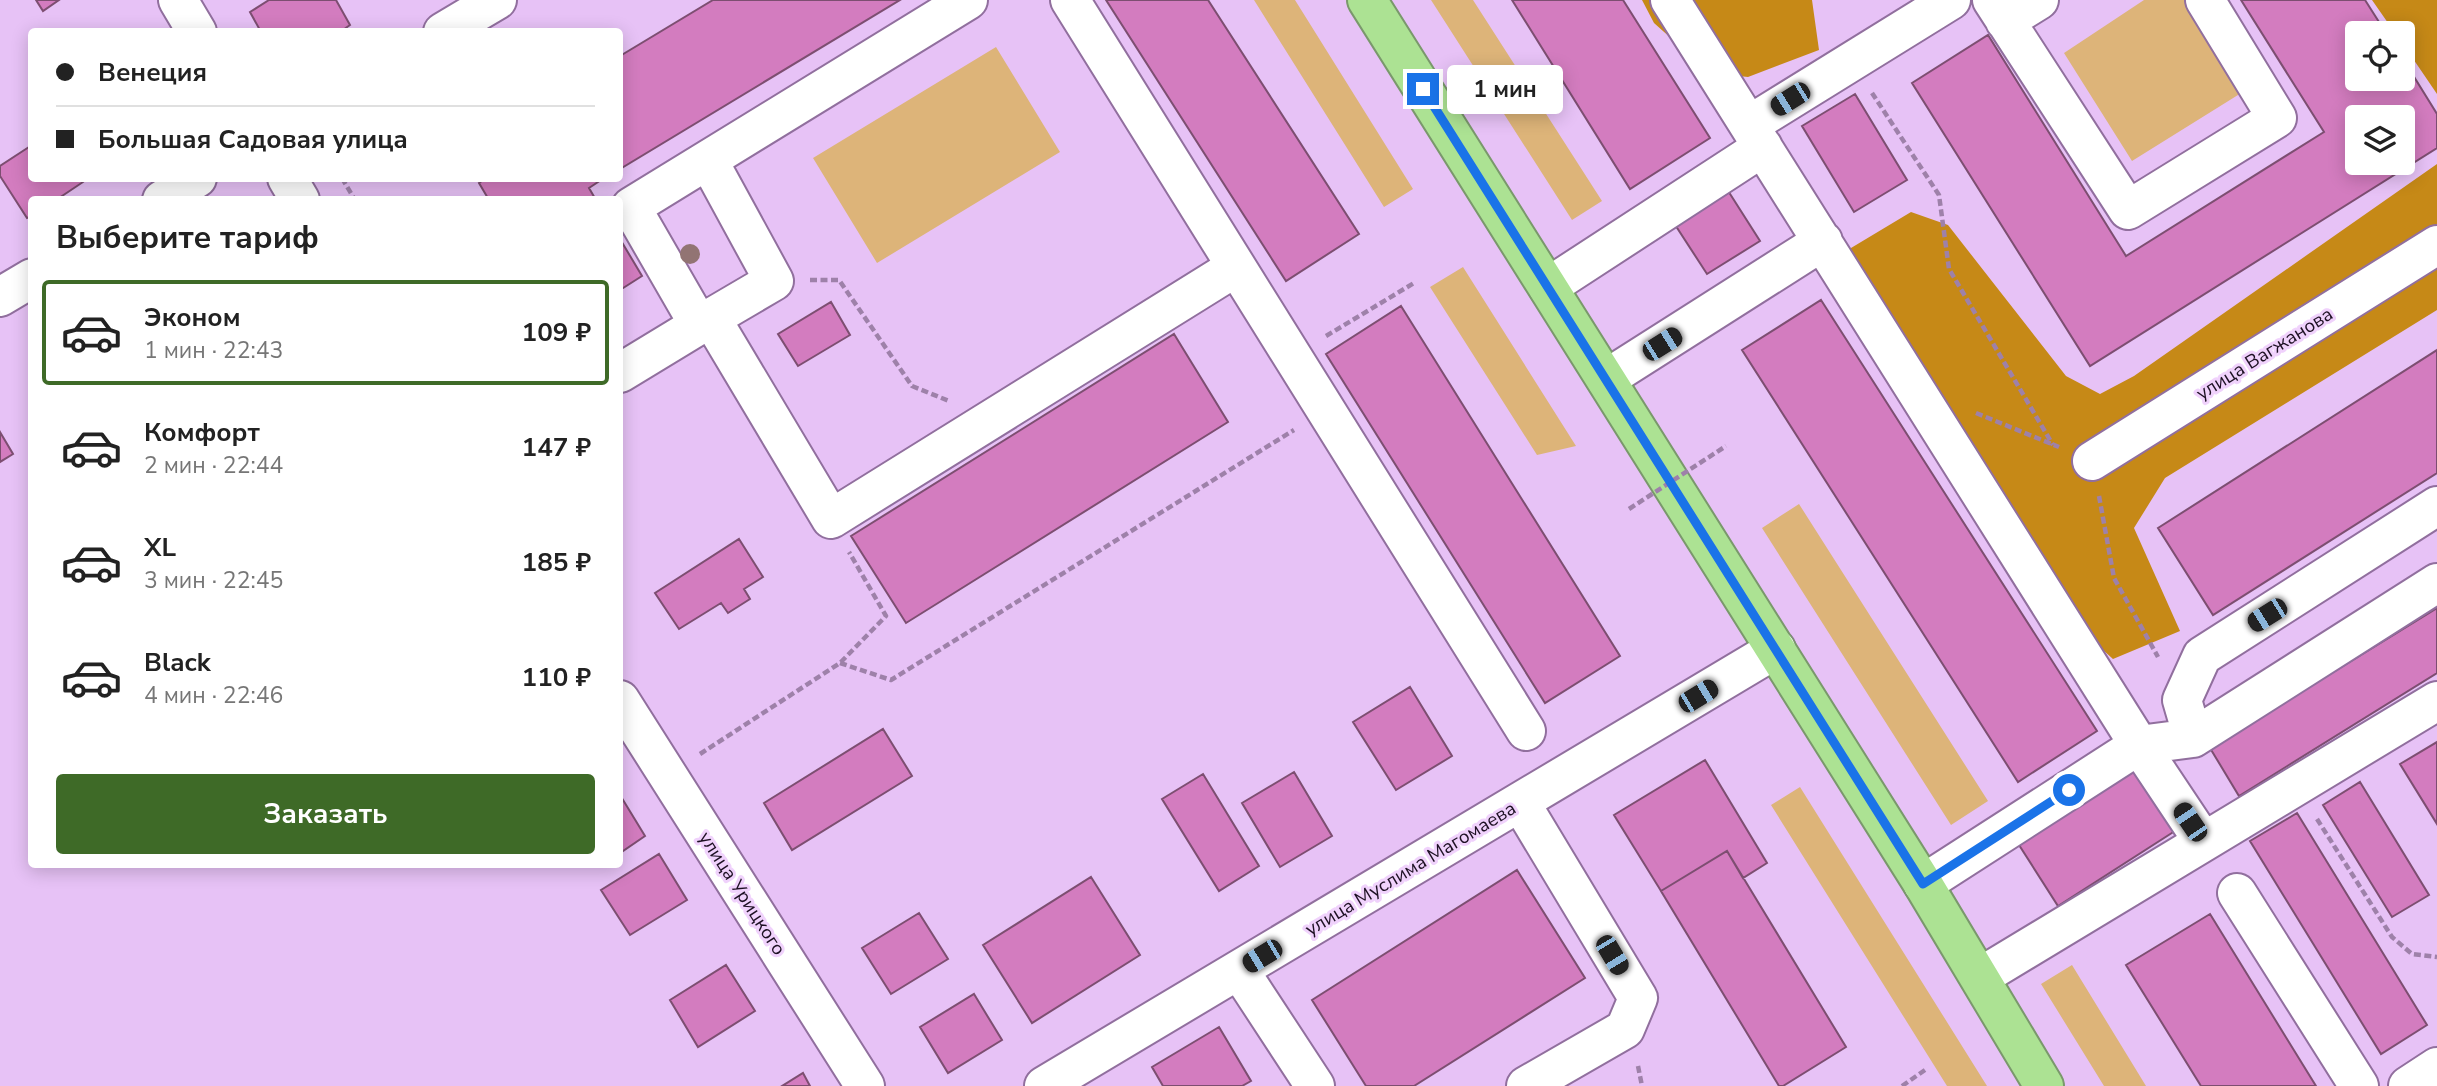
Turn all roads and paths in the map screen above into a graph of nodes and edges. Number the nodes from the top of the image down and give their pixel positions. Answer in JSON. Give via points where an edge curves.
{"nodes":[{"id":1,"x":178,"y":0,"type":"edge"},
{"id":2,"x":496,"y":0,"type":"edge"},
{"id":3,"x":968,"y":0,"type":"edge"},
{"id":4,"x":1070,"y":0,"type":"edge"},
{"id":5,"x":1367,"y":0,"type":"edge"},
{"id":6,"x":1670,"y":0,"type":"edge"},
{"id":7,"x":1951,"y":0,"type":"edge"},
{"id":8,"x":2039,"y":0,"type":"edge"},
{"id":9,"x":2205,"y":0,"type":"edge"},
{"id":10,"x":1998,"y":10,"type":"edge"},
{"id":11,"x":195,"y":28,"type":"edge"},
{"id":12,"x":450,"y":28,"type":"edge"},
{"id":13,"x":1852,"y":61,"type":"junction"},
{"id":14,"x":1756,"y":136,"type":"junction"},
{"id":15,"x":708,"y":160,"type":"junction"},
{"id":16,"x":191,"y":182,"type":"edge"},
{"id":17,"x":168,"y":196,"type":"edge"},
{"id":18,"x":1823,"y":241,"type":"junction"},
{"id":19,"x":2437,"y":244,"type":"edge"},
{"id":20,"x":1236,"y":267,"type":"junction"},
{"id":21,"x":28,"y":280,"type":"edge"},
{"id":22,"x":775,"y":281,"type":"junction"},
{"id":23,"x":1414,"y":283,"type":"dead end"},
{"id":24,"x":1548,"y":287,"type":"junction"},
{"id":25,"x":0,"y":297,"type":"edge"},
{"id":26,"x":705,"y":322,"type":"junction"},
{"id":27,"x":1292,"y":356,"type":"junction"},
{"id":28,"x":623,"y":371,"type":"edge"},
{"id":29,"x":1606,"y":379,"type":"junction"},
{"id":30,"x":1914,"y":386,"type":"junction"},
{"id":31,"x":1326,"y":410,"type":"junction"},
{"id":32,"x":991,"y":417,"type":"junction"},
{"id":33,"x":2054,"y":445,"type":"junction"},
{"id":34,"x":1726,"y":446,"type":"dead end"},
{"id":35,"x":2092,"y":461,"type":"junction"},
{"id":36,"x":2437,"y":506,"type":"edge"},
{"id":37,"x":1629,"y":509,"type":"dead end"},
{"id":38,"x":831,"y":519,"type":"junction"},
{"id":39,"x":2437,"y":583,"type":"edge"},
{"id":40,"x":1776,"y":649,"type":"junction"},
{"id":41,"x":840,"y":663,"type":"junction"},
{"id":42,"x":2182,"y":700,"type":"junction"},
{"id":43,"x":2437,"y":701,"type":"edge"},
{"id":44,"x":623,"y":705,"type":"edge"},
{"id":45,"x":1525,"y":731,"type":"dead end"},
{"id":46,"x":2193,"y":738,"type":"junction"},
{"id":47,"x":2139,"y":745,"type":"junction"},
{"id":48,"x":667,"y":775,"type":"junction"},
{"id":49,"x":2297,"y":785,"type":"junction"},
{"id":50,"x":1520,"y":802,"type":"junction"},
{"id":51,"x":2203,"y":841,"type":"junction"},
{"id":52,"x":1923,"y":884,"type":"junction"},
{"id":53,"x":2237,"y":893,"type":"dead end"},
{"id":54,"x":2437,"y":957,"type":"edge"},
{"id":55,"x":1239,"y":970,"type":"junction"},
{"id":56,"x":1979,"y":976,"type":"junction"},
{"id":57,"x":2437,"y":1067,"type":"edge"},
{"id":58,"x":1925,"y":1070,"type":"dead end"},
{"id":59,"x":866,"y":1086,"type":"edge"},
{"id":60,"x":1044,"y":1086,"type":"edge"},
{"id":61,"x":1315,"y":1086,"type":"edge"},
{"id":62,"x":1526,"y":1086,"type":"edge"},
{"id":63,"x":1902,"y":1086,"type":"edge"},
{"id":64,"x":2044,"y":1086,"type":"edge"},
{"id":65,"x":2359,"y":1086,"type":"edge"},
{"id":66,"x":2409,"y":1086,"type":"edge"}],
"edges":[{"from":1,"to":11,"type":"street"},
{"from":2,"to":12,"type":"street"},
{"from":3,"to":15,"type":"street"},
{"from":4,"to":20,"type":"street"},
{"from":5,"to":24,"type":"highway"},
{"from":6,"to":14,"type":"street"},
{"from":7,"to":13,"type":"street"},
{"from":8,"to":10,"type":"street"},
{"from":9,"to":10,"type":"street","via":[[2277,118],[2128,210]]},
{"from":13,"to":14,"type":"street"},
{"from":13,"to":33,"type":"path","via":[[1938,194],[1949,269]]},
{"from":14,"to":18,"type":"street"},
{"from":14,"to":24,"type":"street"},
{"from":15,"to":22,"type":"street"},
{"from":15,"to":26,"type":"street","via":[[631,207]]},
{"from":16,"to":17,"type":"street"},
{"from":18,"to":29,"type":"street"},
{"from":18,"to":30,"type":"street"},
{"from":19,"to":35,"type":"street","name":"улица Вагжанова"},
{"from":20,"to":27,"type":"street"},
{"from":20,"to":32,"type":"street"},
{"from":21,"to":25,"type":"street"},
{"from":22,"to":26,"type":"street"},
{"from":22,"to":32,"type":"path","via":[[839,280],[912,386]]},
{"from":23,"to":27,"type":"path"},
{"from":24,"to":29,"type":"highway"},
{"from":26,"to":28,"type":"street"},
{"from":26,"to":38,"type":"street"},
{"from":27,"to":31,"type":"street"},
{"from":29,"to":40,"type":"highway"},
{"from":30,"to":33,"type":"path"},
{"from":30,"to":47,"type":"street"},
{"from":31,"to":41,"type":"path","via":[[891,680]]},
{"from":31,"to":45,"type":"street"},
{"from":32,"to":38,"type":"street"},
{"from":33,"to":35,"type":"path"},
{"from":34,"to":37,"type":"path","bridge":true},
{"from":35,"to":42,"type":"path","via":[[2114,578]]},
{"from":36,"to":42,"type":"street","via":[[2202,656]]},
{"from":38,"to":41,"type":"path","via":[[886,616]]},
{"from":39,"to":46,"type":"street"},
{"from":40,"to":50,"type":"street","name":"улица Муслима Магомаева"},
{"from":40,"to":52,"type":"highway"},
{"from":41,"to":48,"type":"path"},
{"from":42,"to":46,"type":"street"},
{"from":43,"to":49,"type":"street"},
{"from":44,"to":48,"type":"street","name":"улица Урицкого"},
{"from":46,"to":47,"type":"street"},
{"from":47,"to":51,"type":"street"},
{"from":47,"to":52,"type":"street"},
{"from":48,"to":59,"type":"street","name":"улица Урицкого"},
{"from":49,"to":51,"type":"street"},
{"from":49,"to":54,"type":"path","via":[[2392,937],[2412,954]]},
{"from":50,"to":55,"type":"street","name":"улица Муслима Магомаева"},
{"from":50,"to":62,"type":"street","via":[[1638,998],[1625,1029]]},
{"from":51,"to":56,"type":"street"},
{"from":52,"to":56,"type":"highway"},
{"from":53,"to":65,"type":"street"},
{"from":55,"to":60,"type":"street","name":"улица Муслима Магомаева"},
{"from":55,"to":61,"type":"street"},
{"from":56,"to":64,"type":"highway"},
{"from":57,"to":66,"type":"street"},
{"from":58,"to":63,"type":"path"}]}
